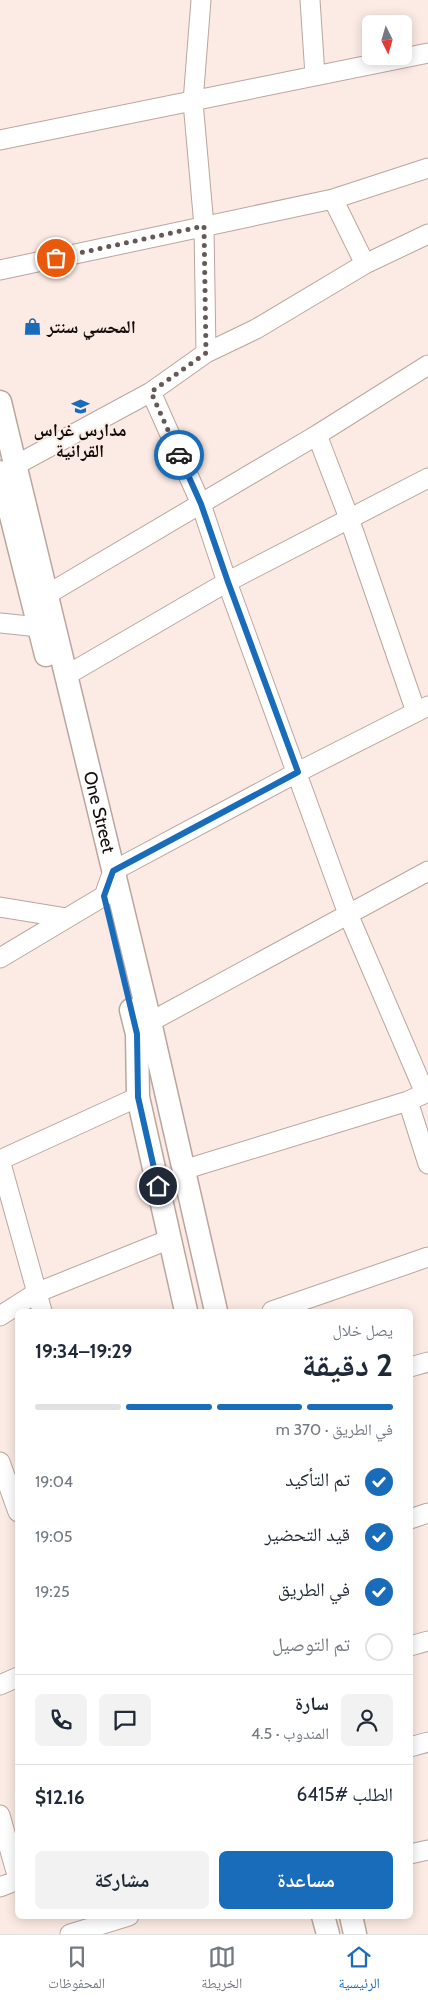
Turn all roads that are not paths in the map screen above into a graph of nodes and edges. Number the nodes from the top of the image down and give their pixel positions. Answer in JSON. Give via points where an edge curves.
{"nodes":[{"id":1,"x":201,"y":0,"type":"edge"},
{"id":2,"x":310,"y":0,"type":"edge"},
{"id":3,"x":428,"y":53,"type":"edge"},
{"id":4,"x":315,"y":75,"type":"junction"},
{"id":5,"x":193,"y":102,"type":"junction"},
{"id":6,"x":0,"y":140,"type":"edge"},
{"id":7,"x":428,"y":168,"type":"edge"},
{"id":8,"x":333,"y":199,"type":"junction"},
{"id":9,"x":204,"y":226,"type":"junction"},
{"id":10,"x":428,"y":234,"type":"edge"},
{"id":11,"x":365,"y":264,"type":"junction"},
{"id":12,"x":0,"y":270,"type":"edge"},
{"id":13,"x":206,"y":353,"type":"junction"},
{"id":14,"x":428,"y":365,"type":"edge"},
{"id":15,"x":151,"y":392,"type":"junction"},
{"id":16,"x":0,"y":402,"type":"edge"},
{"id":17,"x":317,"y":435,"type":"junction"},
{"id":18,"x":6,"y":473,"type":"edge"},
{"id":19,"x":428,"y":478,"type":"edge"},
{"id":20,"x":201,"y":504,"type":"junction"},
{"id":21,"x":349,"y":518,"type":"junction"},
{"id":22,"x":228,"y":582,"type":"junction"},
{"id":23,"x":48,"y":594,"type":"junction"},
{"id":24,"x":0,"y":624,"type":"edge"},
{"id":25,"x":39,"y":627,"type":"junction"},
{"id":26,"x":67,"y":675,"type":"junction"},
{"id":27,"x":422,"y":709,"type":"edge"},
{"id":28,"x":298,"y":772,"type":"junction"},
{"id":29,"x":113,"y":871,"type":"junction"},
{"id":30,"x":428,"y":872,"type":"edge"},
{"id":31,"x":104,"y":896,"type":"junction"},
{"id":32,"x":0,"y":907,"type":"edge"},
{"id":33,"x":348,"y":914,"type":"junction"},
{"id":34,"x":67,"y":918,"type":"junction"},
{"id":35,"x":0,"y":958,"type":"edge"},
{"id":36,"x":150,"y":1022,"type":"junction"},
{"id":37,"x":426,"y":1092,"type":"edge"},
{"id":38,"x":138,"y":1097,"type":"junction"},
{"id":39,"x":408,"y":1101,"type":"junction"},
{"id":40,"x":0,"y":1160,"type":"edge"},
{"id":41,"x":428,"y":1164,"type":"edge"},
{"id":42,"x":183,"y":1170,"type":"junction"},
{"id":43,"x":170,"y":1240,"type":"junction"},
{"id":44,"x":428,"y":1257,"type":"edge"},
{"id":45,"x":36,"y":1293,"type":"junction"},
{"id":46,"x":41,"y":1309,"type":"edge"},
{"id":47,"x":186,"y":1309,"type":"edge"},
{"id":48,"x":216,"y":1309,"type":"edge"},
{"id":49,"x":278,"y":1309,"type":"edge"},
{"id":50,"x":0,"y":1316,"type":"edge"},
{"id":51,"x":428,"y":1362,"type":"edge"},
{"id":52,"x":413,"y":1367,"type":"edge"},
{"id":53,"x":0,"y":1462,"type":"edge"},
{"id":54,"x":15,"y":1504,"type":"edge"},
{"id":55,"x":428,"y":1513,"type":"edge"},
{"id":56,"x":413,"y":1518,"type":"edge"},
{"id":57,"x":428,"y":1642,"type":"edge"},
{"id":58,"x":413,"y":1645,"type":"edge"},
{"id":59,"x":15,"y":1678,"type":"edge"},
{"id":60,"x":0,"y":1685,"type":"edge"},
{"id":61,"x":428,"y":1742,"type":"edge"},
{"id":62,"x":413,"y":1746,"type":"edge"},
{"id":63,"x":0,"y":1815,"type":"edge"},
{"id":64,"x":428,"y":1850,"type":"edge"},
{"id":65,"x":413,"y":1853,"type":"edge"},
{"id":66,"x":15,"y":1869,"type":"edge"},
{"id":67,"x":15,"y":1881,"type":"edge"},
{"id":68,"x":0,"y":1886,"type":"edge"},
{"id":69,"x":124,"y":1919,"type":"edge"},
{"id":70,"x":324,"y":1919,"type":"edge"},
{"id":71,"x":352,"y":1919,"type":"edge"},
{"id":72,"x":100,"y":1930,"type":"edge"},
{"id":73,"x":70,"y":1934,"type":"edge"},
{"id":74,"x":328,"y":1934,"type":"edge"},
{"id":75,"x":355,"y":1934,"type":"edge"}],
"edges":[{"from":1,"to":5,"type":"street"},
{"from":2,"to":4,"type":"street"},
{"from":3,"to":4,"type":"street"},
{"from":4,"to":5,"type":"street"},
{"from":5,"to":6,"type":"street"},
{"from":5,"to":9,"type":"street"},
{"from":7,"to":8,"type":"street"},
{"from":8,"to":9,"type":"street"},
{"from":8,"to":11,"type":"street"},
{"from":9,"to":12,"type":"street"},
{"from":9,"to":13,"type":"street"},
{"from":10,"to":11,"type":"street"},
{"from":11,"to":13,"type":"street","via":[[256,328]]},
{"from":13,"to":15,"type":"street"},
{"from":14,"to":17,"type":"street"},
{"from":15,"to":18,"type":"street"},
{"from":15,"to":20,"type":"street"},
{"from":16,"to":18,"type":"street","name":"One Street"},
{"from":17,"to":20,"type":"street"},
{"from":17,"to":21,"type":"street"},
{"from":18,"to":23,"type":"street","name":"One Street"},
{"from":18,"to":25,"type":"street","name":"One Street"},
{"from":19,"to":21,"type":"street"},
{"from":20,"to":22,"type":"street"},
{"from":20,"to":23,"type":"street"},
{"from":21,"to":22,"type":"street"},
{"from":21,"to":27,"type":"street"},
{"from":22,"to":26,"type":"street"},
{"from":22,"to":28,"type":"street"},
{"from":23,"to":26,"type":"street","name":"One Street"},
{"from":24,"to":25,"type":"street"},
{"from":25,"to":31,"type":"street","name":"One Street"},
{"from":26,"to":29,"type":"street","name":"One Street"},
{"from":27,"to":28,"type":"street"},
{"from":28,"to":29,"type":"street"},
{"from":28,"to":33,"type":"street"},
{"from":29,"to":31,"type":"street"},
{"from":29,"to":36,"type":"street","name":"One Street"},
{"from":30,"to":33,"type":"street"},
{"from":31,"to":34,"type":"street"},
{"from":31,"to":38,"type":"street","name":"One Street","via":[[137,1034]]},
{"from":32,"to":34,"type":"street"},
{"from":33,"to":36,"type":"street"},
{"from":33,"to":37,"type":"street"},
{"from":34,"to":35,"type":"street"},
{"from":36,"to":42,"type":"street","name":"One Street"},
{"from":37,"to":39,"type":"street"},
{"from":38,"to":40,"type":"street"},
{"from":38,"to":43,"type":"street","name":"One Street"},
{"from":39,"to":41,"type":"street"},
{"from":39,"to":42,"type":"street"},
{"from":40,"to":45,"type":"street"},
{"from":42,"to":48,"type":"street","name":"One Street"},
{"from":43,"to":45,"type":"street"},
{"from":43,"to":47,"type":"street","name":"One Street"},
{"from":44,"to":49,"type":"street"},
{"from":45,"to":46,"type":"street"},
{"from":45,"to":50,"type":"street"},
{"from":51,"to":52,"type":"street"},
{"from":53,"to":54,"type":"street"},
{"from":55,"to":56,"type":"street"},
{"from":57,"to":58,"type":"street"},
{"from":59,"to":60,"type":"street"},
{"from":61,"to":62,"type":"street"},
{"from":63,"to":66,"type":"street"},
{"from":64,"to":65,"type":"street"},
{"from":67,"to":68,"type":"street"},
{"from":69,"to":72,"type":"street"},
{"from":70,"to":74,"type":"street"},
{"from":71,"to":75,"type":"street"},
{"from":72,"to":73,"type":"street"}]}
